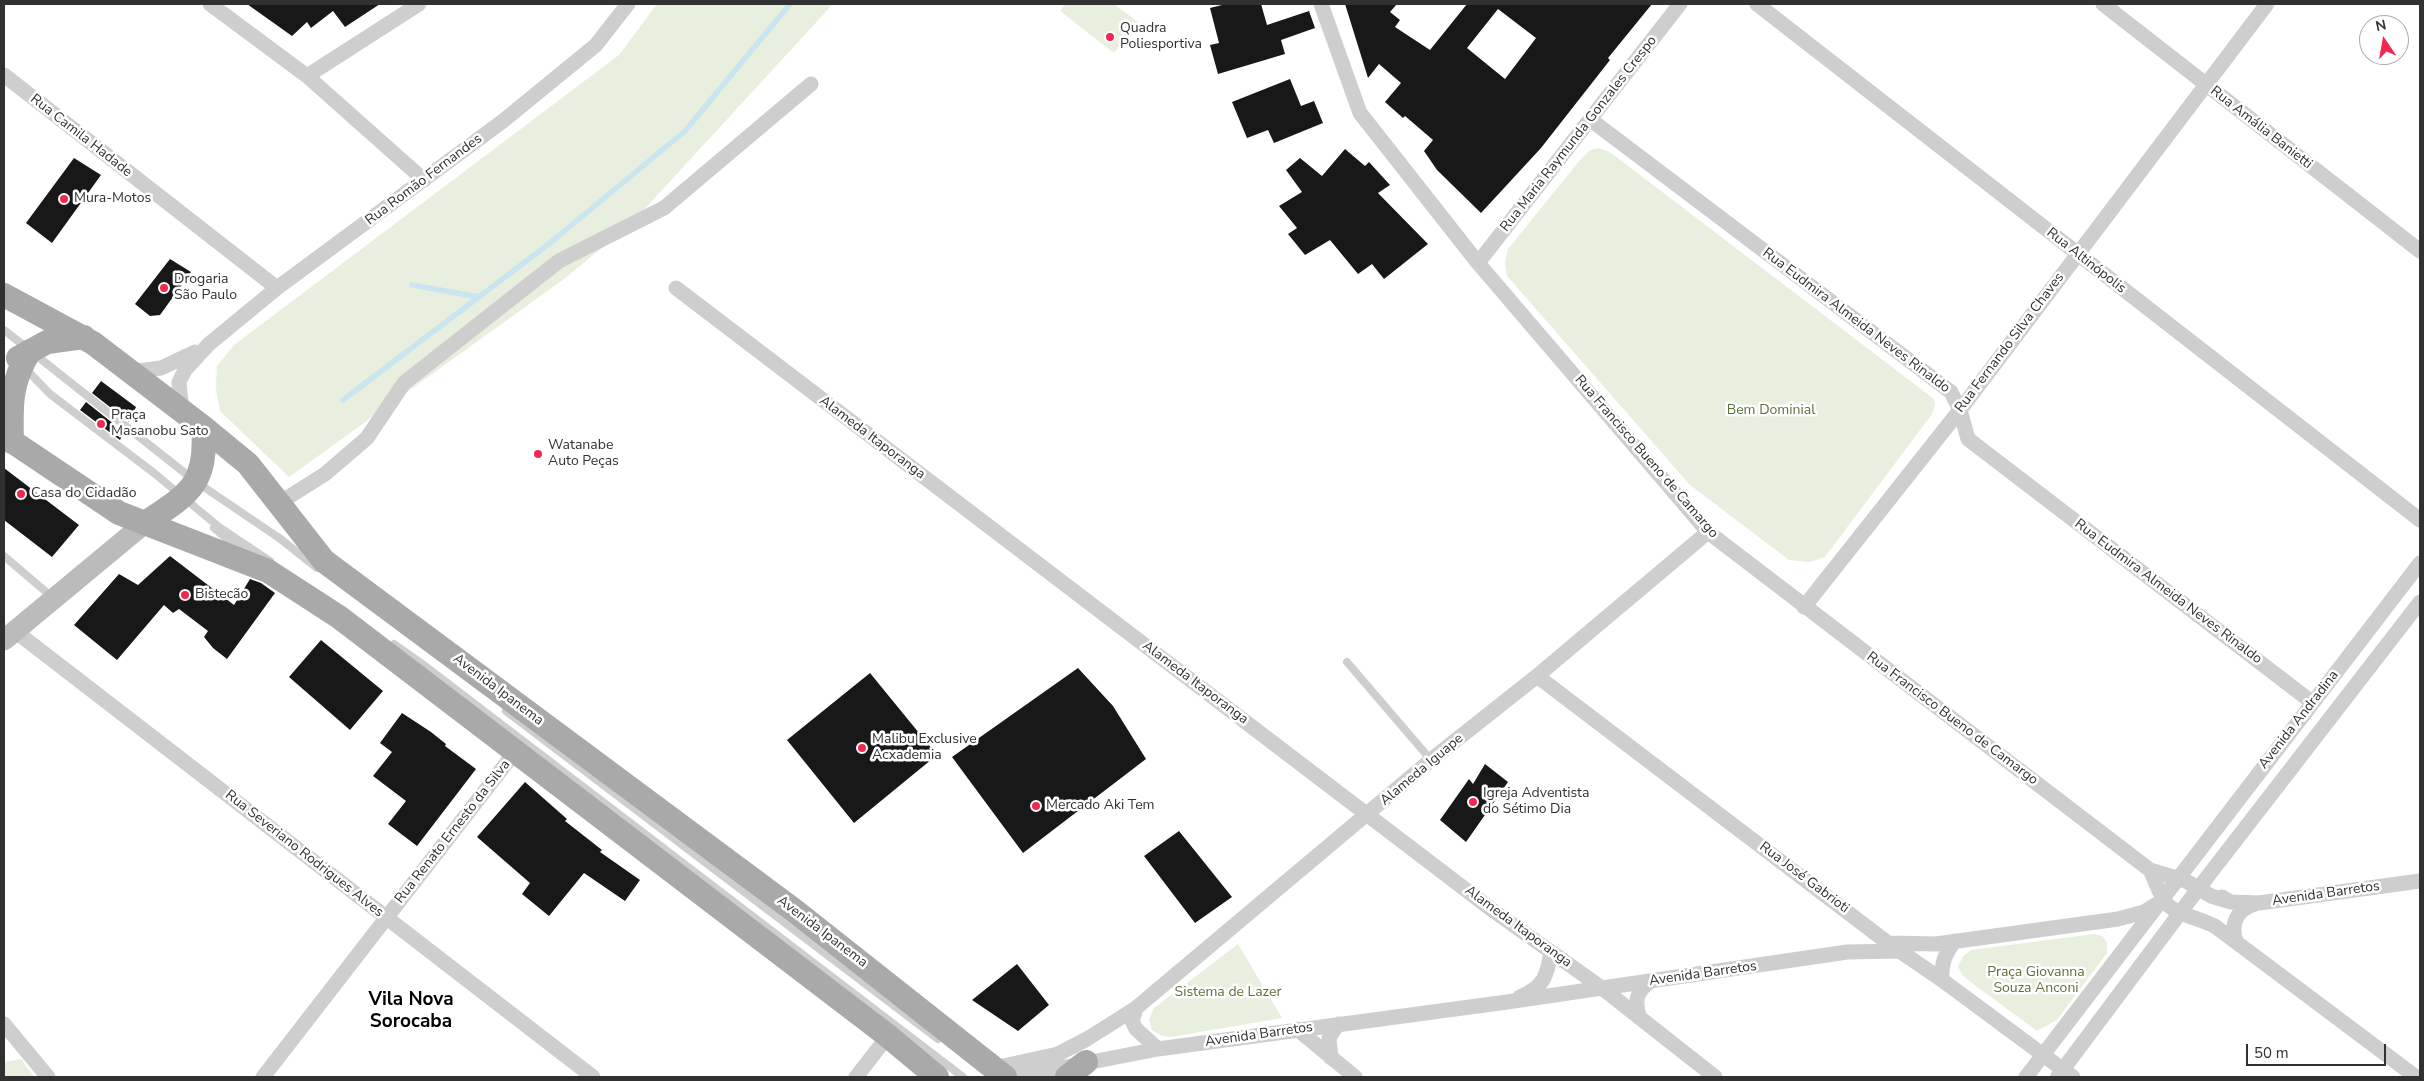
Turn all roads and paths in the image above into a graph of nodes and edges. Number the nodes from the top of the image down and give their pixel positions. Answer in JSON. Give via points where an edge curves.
{"nodes":[{"id":1,"x":210,"y":4,"type":"edge"},
{"id":2,"x":419,"y":4,"type":"edge"},
{"id":3,"x":628,"y":4,"type":"edge"},
{"id":4,"x":1321,"y":4,"type":"edge"},
{"id":5,"x":1680,"y":4,"type":"edge"},
{"id":6,"x":1757,"y":4,"type":"edge"},
{"id":7,"x":2103,"y":4,"type":"edge"},
{"id":8,"x":2267,"y":4,"type":"edge"},
{"id":9,"x":4,"y":76,"type":"edge"},
{"id":10,"x":307,"y":76,"type":"junction"},
{"id":11,"x":811,"y":84,"type":"dead end"},
{"id":12,"x":2205,"y":84,"type":"junction"},
{"id":13,"x":1591,"y":120,"type":"junction"},
{"id":14,"x":424,"y":180,"type":"junction"},
{"id":15,"x":2420,"y":251,"type":"edge"},
{"id":16,"x":2076,"y":254,"type":"junction"},
{"id":17,"x":1478,"y":263,"type":"junction"},
{"id":18,"x":277,"y":288,"type":"junction"},
{"id":19,"x":676,"y":288,"type":"dead end"},
{"id":20,"x":4,"y":295,"type":"edge"},
{"id":21,"x":4,"y":330,"type":"edge"},
{"id":22,"x":84,"y":337,"type":"junction"},
{"id":23,"x":209,"y":344,"type":"junction"},
{"id":24,"x":16,"y":360,"type":"edge"},
{"id":25,"x":130,"y":372,"type":"junction"},
{"id":26,"x":1960,"y":410,"type":"junction"},
{"id":27,"x":196,"y":422,"type":"junction"},
{"id":28,"x":8,"y":439,"type":"edge"},
{"id":29,"x":191,"y":495,"type":"junction"},
{"id":30,"x":279,"y":503,"type":"junction"},
{"id":31,"x":2419,"y":517,"type":"edge"},
{"id":32,"x":145,"y":523,"type":"junction"},
{"id":33,"x":1708,"y":532,"type":"junction"},
{"id":34,"x":278,"y":537,"type":"junction"},
{"id":35,"x":4,"y":556,"type":"edge"},
{"id":36,"x":2420,"y":563,"type":"edge"},
{"id":37,"x":324,"y":567,"type":"junction"},
{"id":38,"x":272,"y":568,"type":"junction"},
{"id":39,"x":292,"y":576,"type":"dead end"},
{"id":40,"x":53,"y":598,"type":"junction"},
{"id":41,"x":2420,"y":602,"type":"edge"},
{"id":42,"x":1804,"y":607,"type":"junction"},
{"id":43,"x":356,"y":619,"type":"dead end"},
{"id":44,"x":10,"y":635,"type":"edge"},
{"id":45,"x":388,"y":641,"type":"dead end"},
{"id":46,"x":1347,"y":662,"type":"dead end"},
{"id":47,"x":1537,"y":676,"type":"junction"},
{"id":48,"x":2313,"y":703,"type":"junction"},
{"id":49,"x":499,"y":706,"type":"dead end"},
{"id":50,"x":514,"y":752,"type":"junction"},
{"id":51,"x":1432,"y":760,"type":"junction"},
{"id":52,"x":1368,"y":814,"type":"junction"},
{"id":53,"x":2150,"y":870,"type":"junction"},
{"id":54,"x":2212,"y":873,"type":"junction"},
{"id":55,"x":2178,"y":877,"type":"junction"},
{"id":56,"x":2420,"y":881,"type":"edge"},
{"id":57,"x":2198,"y":889,"type":"junction"},
{"id":58,"x":2161,"y":901,"type":"junction"},
{"id":59,"x":2230,"y":902,"type":"junction"},
{"id":60,"x":2259,"y":903,"type":"junction"},
{"id":61,"x":2182,"y":913,"type":"junction"},
{"id":62,"x":386,"y":918,"type":"junction"},
{"id":63,"x":1955,"y":941,"type":"junction"},
{"id":64,"x":2236,"y":941,"type":"junction"},
{"id":65,"x":1894,"y":947,"type":"junction"},
{"id":66,"x":1551,"y":952,"type":"junction"},
{"id":67,"x":1942,"y":980,"type":"junction"},
{"id":68,"x":1651,"y":981,"type":"junction"},
{"id":69,"x":1602,"y":988,"type":"junction"},
{"id":70,"x":1507,"y":1002,"type":"junction"},
{"id":71,"x":1136,"y":1008,"type":"junction"},
{"id":72,"x":1640,"y":1018,"type":"junction"},
{"id":73,"x":4,"y":1024,"type":"edge"},
{"id":74,"x":1338,"y":1024,"type":"junction"},
{"id":75,"x":1297,"y":1030,"type":"junction"},
{"id":76,"x":888,"y":1036,"type":"junction"},
{"id":77,"x":9,"y":1040,"type":"edge"},
{"id":78,"x":943,"y":1043,"type":"dead end"},
{"id":79,"x":1158,"y":1049,"type":"junction"},
{"id":80,"x":2043,"y":1056,"type":"junction"},
{"id":81,"x":1331,"y":1058,"type":"junction"},
{"id":82,"x":1086,"y":1062,"type":"junction"},
{"id":83,"x":1004,"y":1074,"type":"edge"},
{"id":84,"x":2064,"y":1075,"type":"edge"},
{"id":85,"x":48,"y":1077,"type":"edge"},
{"id":86,"x":263,"y":1077,"type":"edge"},
{"id":87,"x":593,"y":1077,"type":"edge"},
{"id":88,"x":856,"y":1077,"type":"edge"},
{"id":89,"x":938,"y":1077,"type":"edge"},
{"id":90,"x":963,"y":1077,"type":"edge"},
{"id":91,"x":1067,"y":1077,"type":"edge"},
{"id":92,"x":1355,"y":1077,"type":"edge"},
{"id":93,"x":1715,"y":1077,"type":"edge"},
{"id":94,"x":2026,"y":1077,"type":"edge"},
{"id":95,"x":2416,"y":1077,"type":"edge"}],
"edges":[{"from":1,"to":10,"type":"street"},
{"from":2,"to":10,"type":"street"},
{"from":3,"to":14,"type":"street","name":"Rua Romão Fernandes","via":[[596,45]]},
{"from":4,"to":17,"type":"street","name":"Rua Francisco Bueno de Camargo","via":[[1360,113]]},
{"from":5,"to":13,"type":"street","name":"Rua Maria Raymunda Gonzales Crespo"},
{"from":6,"to":16,"type":"street","name":"Rua Altinópolis"},
{"from":7,"to":12,"type":"street","name":"Rua Amália Banietti"},
{"from":8,"to":12,"type":"street","name":"Rua Fernando Silva Chaves"},
{"from":9,"to":18,"type":"street","name":"Rua Camila Hadade"},
{"from":10,"to":14,"type":"street"},
{"from":11,"to":30,"type":"street","via":[[664,208],[560,261],[404,383],[368,438],[325,474]]},
{"from":12,"to":15,"type":"street","name":"Rua Amália Banietti"},
{"from":12,"to":16,"type":"street","name":"Rua Fernando Silva Chaves"},
{"from":13,"to":17,"type":"street","name":"Rua Maria Raymunda Gonzales Crespo"},
{"from":13,"to":26,"type":"street","name":"Rua Eudmira Almeida Neves Rinaldo","via":[[1951,392]]},
{"from":14,"to":18,"type":"street","name":"Rua Romão Fernandes"},
{"from":16,"to":26,"type":"street","name":"Rua Fernando Silva Chaves"},
{"from":16,"to":31,"type":"street","name":"Rua Altinópolis"},
{"from":17,"to":33,"type":"street","name":"Rua Francisco Bueno de Camargo"},
{"from":18,"to":23,"type":"street","name":"Rua Romão Fernandes"},
{"from":19,"to":52,"type":"street","name":"Alameda Itaporanga"},
{"from":20,"to":22,"type":"main road","name":"Avenida Ipanema"},
{"from":21,"to":24,"type":"lane"},
{"from":22,"to":24,"type":"main road","via":[[47,342]]},
{"from":22,"to":25,"type":"main road","name":"Avenida Ipanema"},
{"from":23,"to":25,"type":"street","name":"Rua Romão Fernandes","via":[[161,368]]},
{"from":23,"to":27,"type":"street","name":"Rua Romão Fernandes","via":[[185,370],[179,382],[181,403]]},
{"from":24,"to":28,"type":"main road"},
{"from":24,"to":29,"type":"lane"},
{"from":24,"to":29,"type":"lane","via":[[50,394]]},
{"from":25,"to":27,"type":"main road","name":"Avenida Ipanema"},
{"from":26,"to":42,"type":"street","name":"Rua Fernando Silva Chaves"},
{"from":26,"to":48,"type":"street","name":"Rua Eudmira Almeida Neves Rinaldo","via":[[1968,439]]},
{"from":27,"to":29,"type":"main road","via":[[205,449]]},
{"from":27,"to":30,"type":"main road","name":"Avenida Ipanema","via":[[248,464]]},
{"from":28,"to":32,"type":"main road","via":[[119,513]]},
{"from":29,"to":32,"type":"main road"},
{"from":29,"to":34,"type":"lane"},
{"from":29,"to":38,"type":"lane","via":[[224,538]]},
{"from":30,"to":37,"type":"main road","name":"Avenida Ipanema"},
{"from":32,"to":38,"type":"main road"},
{"from":32,"to":40,"type":"street"},
{"from":33,"to":42,"type":"street","name":"Rua Francisco Bueno de Camargo"},
{"from":33,"to":47,"type":"street","name":"Alameda Iguape"},
{"from":34,"to":37,"type":"lane"},
{"from":34,"to":37,"type":"lane"},
{"from":35,"to":40,"type":"lane"},
{"from":36,"to":48,"type":"street","name":"Avenida Andradina"},
{"from":37,"to":83,"type":"main road","name":"Avenida Ipanema","via":[[795,911]]},
{"from":38,"to":50,"type":"main road"},
{"from":39,"to":43,"type":"lane"},
{"from":40,"to":44,"type":"street"},
{"from":41,"to":54,"type":"street","name":"Avenida Andradina"},
{"from":42,"to":53,"type":"street","name":"Rua Francisco Bueno de Camargo"},
{"from":44,"to":62,"type":"street","name":"Rua Severiano Rodrigues Alves"},
{"from":45,"to":90,"type":"lane"},
{"from":46,"to":51,"type":"lane"},
{"from":47,"to":51,"type":"street","name":"Alameda Iguape"},
{"from":47,"to":65,"type":"street","name":"Rua José Gabrioti"},
{"from":48,"to":55,"type":"street","name":"Avenida Andradina"},
{"from":49,"to":78,"type":"lane"},
{"from":50,"to":62,"type":"street","name":"Rua Renato Ernesto da Silva"},
{"from":50,"to":76,"type":"main road"},
{"from":51,"to":52,"type":"street","name":"Alameda Iguape"},
{"from":52,"to":66,"type":"street","name":"Alameda Itaporanga"},
{"from":52,"to":71,"type":"street","name":"Alameda Iguape"},
{"from":53,"to":55,"type":"street","name":"Rua Francisco Bueno de Camargo"},
{"from":53,"to":58,"type":"street","name":"Rua Francisco Bueno de Camargo"},
{"from":54,"to":57,"type":"street","name":"Avenida Andradina"},
{"from":54,"to":59,"type":"street","via":[[2216,889]]},
{"from":55,"to":57,"type":"street"},
{"from":55,"to":58,"type":"street","name":"Avenida Andradina"},
{"from":56,"to":60,"type":"street","name":"Avenida Barretos"},
{"from":57,"to":59,"type":"street","name":"Avenida Barretos"},
{"from":57,"to":61,"type":"street","name":"Avenida Andradina"},
{"from":58,"to":61,"type":"street"},
{"from":58,"to":63,"type":"street","name":"Avenida Barretos","via":[[2144,912],[2118,919]]},
{"from":58,"to":80,"type":"street","name":"Avenida Andradina"},
{"from":59,"to":60,"type":"street","name":"Avenida Barretos"},
{"from":60,"to":64,"type":"street","via":[[2239,912],[2234,923]]},
{"from":61,"to":64,"type":"street","via":[[2208,922]]},
{"from":61,"to":84,"type":"street","name":"Avenida Andradina"},
{"from":62,"to":86,"type":"street","name":"Rua Renato Ernesto da Silva"},
{"from":62,"to":87,"type":"street","name":"Rua Severiano Rodrigues Alves"},
{"from":63,"to":65,"type":"street","name":"Avenida Barretos"},
{"from":63,"to":67,"type":"street","via":[[1942,961]]},
{"from":64,"to":95,"type":"street"},
{"from":65,"to":67,"type":"street","name":"Rua José Gabrioti"},
{"from":65,"to":68,"type":"street","name":"Avenida Barretos"},
{"from":66,"to":69,"type":"street","name":"Alameda Itaporanga"},
{"from":66,"to":70,"type":"street","name":"Avenida Barretos","via":[[1544,982],[1530,993]]},
{"from":67,"to":80,"type":"street","name":"Rua José Gabrioti"},
{"from":68,"to":69,"type":"street","name":"Avenida Barretos"},
{"from":68,"to":72,"type":"street","via":[[1637,995],[1635,1004]]},
{"from":69,"to":70,"type":"street","name":"Avenida Barretos"},
{"from":69,"to":72,"type":"street","name":"Alameda Itaporanga"},
{"from":70,"to":74,"type":"street","name":"Avenida Barretos"},
{"from":71,"to":79,"type":"street","via":[[1132,1021],[1136,1029]]},
{"from":71,"to":83,"type":"street","name":"Alameda Iguape","via":[[1087,1040]]},
{"from":72,"to":93,"type":"street","name":"Alameda Itaporanga"},
{"from":73,"to":77,"type":"street"},
{"from":74,"to":75,"type":"street","name":"Avenida Barretos"},
{"from":74,"to":81,"type":"street","via":[[1329,1038]]},
{"from":75,"to":79,"type":"street","name":"Avenida Barretos"},
{"from":75,"to":81,"type":"street"},
{"from":76,"to":88,"type":"street"},
{"from":76,"to":89,"type":"main road"},
{"from":77,"to":85,"type":"street"},
{"from":79,"to":82,"type":"street","name":"Avenida Barretos"},
{"from":80,"to":84,"type":"street","name":"Rua José Gabrioti"},
{"from":80,"to":94,"type":"street","name":"Avenida Andradina"},
{"from":81,"to":92,"type":"street"},
{"from":82,"to":83,"type":"street","name":"Avenida Barretos"},
{"from":82,"to":91,"type":"main road"}]}
